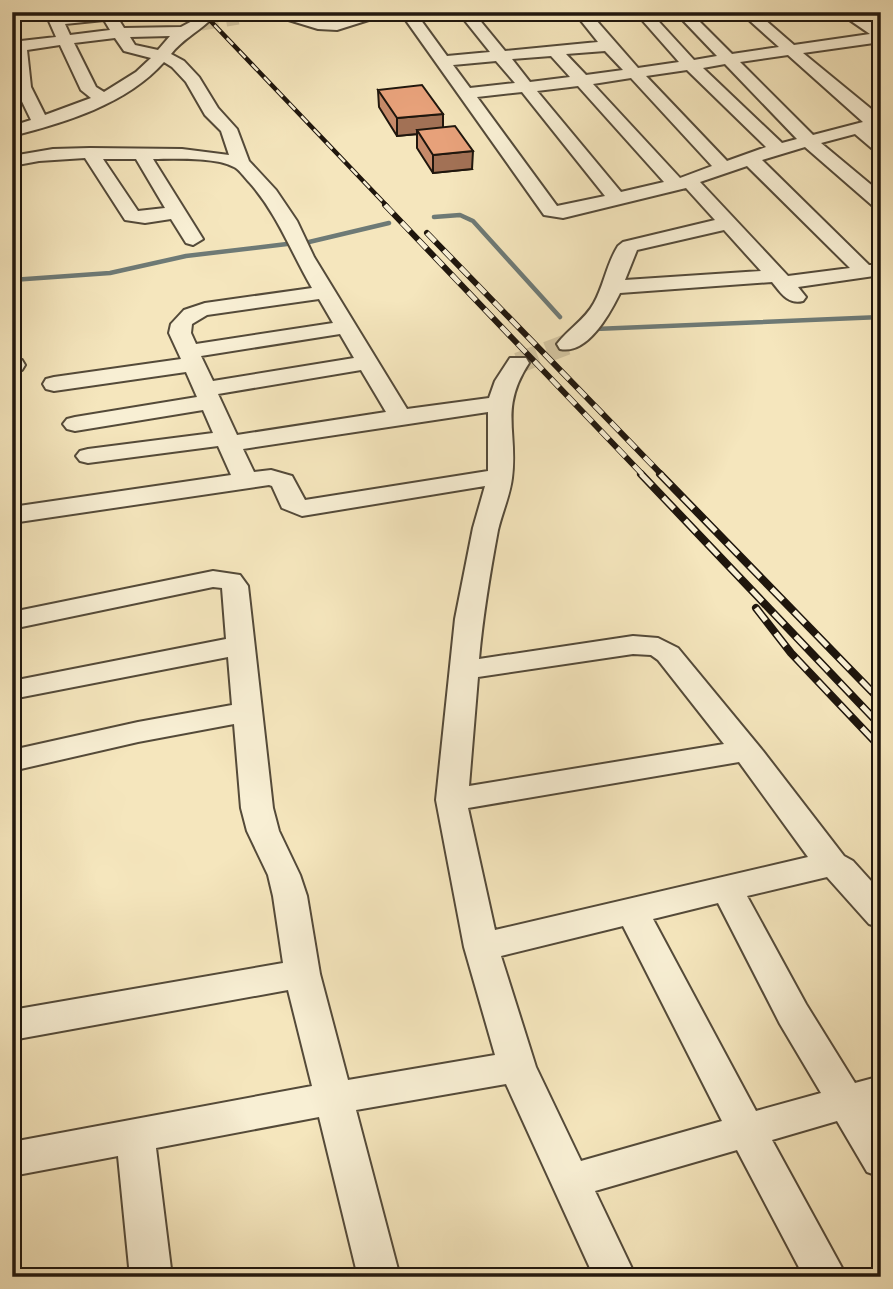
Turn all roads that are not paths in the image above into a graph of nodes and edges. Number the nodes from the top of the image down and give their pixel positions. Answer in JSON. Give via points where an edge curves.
{"nodes":[{"id":1,"x":387,"y":12,"type":"edge"},
{"id":2,"x":407,"y":12,"type":"edge"},
{"id":3,"x":465,"y":12,"type":"edge"},
{"id":4,"x":581,"y":12,"type":"edge"},
{"id":5,"x":642,"y":12,"type":"edge"},
{"id":6,"x":682,"y":12,"type":"edge"},
{"id":7,"x":747,"y":12,"type":"edge"},
{"id":8,"x":845,"y":12,"type":"edge"},
{"id":9,"x":107,"y":13,"type":"edge"},
{"id":10,"x":299,"y":15,"type":"edge"},
{"id":11,"x":54,"y":16,"type":"edge"},
{"id":12,"x":238,"y":16,"type":"dead end"},
{"id":13,"x":201,"y":22,"type":"tunnel mouth"},
{"id":14,"x":182,"y":30,"type":"junction"},
{"id":15,"x":120,"y":33,"type":"junction"},
{"id":16,"x":881,"y":36,"type":"edge"},
{"id":17,"x":63,"y":39,"type":"junction"},
{"id":18,"x":852,"y":41,"type":"junction"},
{"id":19,"x":609,"y":46,"type":"junction"},
{"id":20,"x":15,"y":47,"type":"edge"},
{"id":21,"x":554,"y":50,"type":"junction"},
{"id":22,"x":790,"y":50,"type":"junction"},
{"id":23,"x":871,"y":53,"type":"dead end"},
{"id":24,"x":499,"y":55,"type":"junction"},
{"id":25,"x":163,"y":56,"type":"junction"},
{"id":26,"x":727,"y":59,"type":"junction"},
{"id":27,"x":441,"y":61,"type":"junction"},
{"id":28,"x":690,"y":64,"type":"junction"},
{"id":29,"x":636,"y":73,"type":"junction"},
{"id":30,"x":580,"y":81,"type":"junction"},
{"id":31,"x":527,"y":87,"type":"junction"},
{"id":32,"x":464,"y":94,"type":"junction"},
{"id":33,"x":104,"y":98,"type":"junction"},
{"id":34,"x":871,"y":124,"type":"edge"},
{"id":35,"x":12,"y":131,"type":"edge"},
{"id":36,"x":58,"y":132,"type":"junction"},
{"id":37,"x":811,"y":141,"type":"junction"},
{"id":38,"x":881,"y":147,"type":"edge"},
{"id":39,"x":778,"y":149,"type":"junction"},
{"id":40,"x":90,"y":153,"type":"junction"},
{"id":41,"x":141,"y":153,"type":"junction"},
{"id":42,"x":749,"y":158,"type":"junction"},
{"id":43,"x":12,"y":160,"type":"edge"},
{"id":44,"x":241,"y":163,"type":"junction"},
{"id":45,"x":723,"y":167,"type":"junction"},
{"id":46,"x":683,"y":183,"type":"junction"},
{"id":47,"x":617,"y":199,"type":"junction"},
{"id":48,"x":881,"y":203,"type":"edge"},
{"id":49,"x":177,"y":212,"type":"junction"},
{"id":50,"x":727,"y":222,"type":"junction"},
{"id":51,"x":193,"y":239,"type":"dead end"},
{"id":52,"x":873,"y":271,"type":"edge"},
{"id":53,"x":786,"y":285,"type":"junction"},
{"id":54,"x":615,"y":287,"type":"junction"},
{"id":55,"x":325,"y":292,"type":"junction"},
{"id":56,"x":346,"y":327,"type":"junction"},
{"id":57,"x":568,"y":344,"type":"tunnel mouth"},
{"id":58,"x":191,"y":358,"type":"junction"},
{"id":59,"x":367,"y":362,"type":"junction"},
{"id":60,"x":518,"y":363,"type":"tunnel mouth"},
{"id":61,"x":54,"y":384,"type":"dead end"},
{"id":62,"x":207,"y":395,"type":"junction"},
{"id":63,"x":499,"y":404,"type":"junction"},
{"id":64,"x":400,"y":416,"type":"junction"},
{"id":65,"x":75,"y":424,"type":"dead end"},
{"id":66,"x":227,"y":441,"type":"junction"},
{"id":67,"x":89,"y":456,"type":"dead end"},
{"id":68,"x":500,"y":477,"type":"junction"},
{"id":69,"x":246,"y":479,"type":"junction"},
{"id":70,"x":12,"y":514,"type":"edge"},
{"id":71,"x":12,"y":621,"type":"edge"},
{"id":72,"x":242,"y":645,"type":"junction"},
{"id":73,"x":464,"y":670,"type":"junction"},
{"id":74,"x":12,"y":690,"type":"edge"},
{"id":75,"x":248,"y":712,"type":"junction"},
{"id":76,"x":746,"y":751,"type":"junction"},
{"id":77,"x":12,"y":761,"type":"edge"},
{"id":78,"x":452,"y":800,"type":"junction"},
{"id":79,"x":832,"y":865,"type":"junction"},
{"id":80,"x":727,"y":888,"type":"junction"},
{"id":81,"x":632,"y":911,"type":"junction"},
{"id":82,"x":881,"y":915,"type":"edge"},
{"id":83,"x":481,"y":947,"type":"junction"},
{"id":84,"x":302,"y":974,"type":"junction"},
{"id":85,"x":12,"y":1026,"type":"edge"},
{"id":86,"x":517,"y":1067,"type":"junction"},
{"id":87,"x":881,"y":1092,"type":"edge"},
{"id":88,"x":334,"y":1098,"type":"junction"},
{"id":89,"x":843,"y":1102,"type":"junction"},
{"id":90,"x":746,"y":1130,"type":"junction"},
{"id":91,"x":135,"y":1136,"type":"junction"},
{"id":92,"x":12,"y":1159,"type":"edge"},
{"id":93,"x":881,"y":1160,"type":"edge"},
{"id":94,"x":571,"y":1181,"type":"junction"},
{"id":95,"x":151,"y":1277,"type":"edge"},
{"id":96,"x":379,"y":1277,"type":"edge"},
{"id":97,"x":615,"y":1277,"type":"edge"},
{"id":98,"x":826,"y":1277,"type":"edge"}],
"edges":[{"from":1,"to":10,"type":"street","via":[[337,26],[318,25]]},
{"from":2,"to":27,"type":"street"},
{"from":3,"to":24,"type":"street"},
{"from":4,"to":19,"type":"street"},
{"from":5,"to":28,"type":"street"},
{"from":6,"to":26,"type":"street"},
{"from":7,"to":22,"type":"street"},
{"from":8,"to":16,"type":"street"},
{"from":9,"to":11,"type":"street"},
{"from":9,"to":15,"type":"street"},
{"from":10,"to":12,"type":"street"},
{"from":11,"to":17,"type":"street"},
{"from":13,"to":14,"type":"street"},
{"from":14,"to":15,"type":"street"},
{"from":14,"to":25,"type":"street"},
{"from":15,"to":17,"type":"street"},
{"from":15,"to":25,"type":"street","via":[[130,48]]},
{"from":16,"to":18,"type":"street"},
{"from":17,"to":20,"type":"street"},
{"from":17,"to":33,"type":"street","via":[[89,90]]},
{"from":18,"to":22,"type":"street"},
{"from":18,"to":23,"type":"street"},
{"from":19,"to":21,"type":"street"},
{"from":19,"to":29,"type":"street"},
{"from":20,"to":36,"type":"street","via":[[22,56],[20,72],[33,113]]},
{"from":21,"to":24,"type":"street"},
{"from":21,"to":30,"type":"street"},
{"from":22,"to":26,"type":"street"},
{"from":22,"to":34,"type":"street"},
{"from":24,"to":27,"type":"street"},
{"from":24,"to":31,"type":"street"},
{"from":25,"to":33,"type":"street","via":[[141,76]]},
{"from":25,"to":44,"type":"street","via":[[185,70],[211,111],[229,129]]},
{"from":26,"to":28,"type":"street"},
{"from":26,"to":37,"type":"street"},
{"from":27,"to":32,"type":"street"},
{"from":28,"to":29,"type":"street"},
{"from":28,"to":39,"type":"street"},
{"from":29,"to":30,"type":"street"},
{"from":29,"to":45,"type":"street"},
{"from":30,"to":31,"type":"street"},
{"from":30,"to":46,"type":"street"},
{"from":31,"to":32,"type":"street"},
{"from":31,"to":47,"type":"street"},
{"from":32,"to":47,"type":"street","via":[[551,211]]},
{"from":33,"to":36,"type":"street"},
{"from":34,"to":37,"type":"street"},
{"from":34,"to":38,"type":"street"},
{"from":35,"to":36,"type":"street"},
{"from":36,"to":40,"type":"street"},
{"from":36,"to":43,"type":"street"},
{"from":37,"to":39,"type":"street"},
{"from":37,"to":48,"type":"street"},
{"from":39,"to":42,"type":"street"},
{"from":40,"to":41,"type":"street"},
{"from":40,"to":49,"type":"street","via":[[132,216]]},
{"from":41,"to":44,"type":"street","via":[[198,153]]},
{"from":41,"to":49,"type":"street"},
{"from":42,"to":45,"type":"street"},
{"from":42,"to":52,"type":"street"},
{"from":44,"to":55,"type":"street","via":[[288,220],[303,257]]},
{"from":45,"to":46,"type":"street"},
{"from":46,"to":47,"type":"street"},
{"from":46,"to":50,"type":"street"},
{"from":49,"to":51,"type":"street"},
{"from":50,"to":53,"type":"street"},
{"from":50,"to":54,"type":"street","via":[[630,246]]},
{"from":52,"to":53,"type":"street"},
{"from":53,"to":54,"type":"street"},
{"from":54,"to":57,"type":"street","via":[[594,321]]},
{"from":55,"to":56,"type":"street"},
{"from":55,"to":58,"type":"street","via":[[196,311],[180,329]]},
{"from":56,"to":58,"type":"street"},
{"from":56,"to":59,"type":"street"},
{"from":58,"to":61,"type":"street"},
{"from":58,"to":62,"type":"street"},
{"from":59,"to":62,"type":"street"},
{"from":59,"to":64,"type":"street"},
{"from":60,"to":63,"type":"street"},
{"from":62,"to":65,"type":"street"},
{"from":62,"to":66,"type":"street"},
{"from":63,"to":64,"type":"street"},
{"from":63,"to":68,"type":"street"},
{"from":64,"to":66,"type":"street"},
{"from":66,"to":67,"type":"street"},
{"from":66,"to":69,"type":"street"},
{"from":68,"to":69,"type":"street","via":[[302,508],[291,503],[279,478]]},
{"from":68,"to":73,"type":"street","via":[[469,619]]},
{"from":69,"to":70,"type":"street"},
{"from":71,"to":72,"type":"street","via":[[222,578],[235,586]]},
{"from":72,"to":74,"type":"street"},
{"from":72,"to":75,"type":"street"},
{"from":73,"to":76,"type":"street","via":[[633,645],[658,648],[668,654]]},
{"from":73,"to":78,"type":"street"},
{"from":75,"to":77,"type":"street"},
{"from":75,"to":84,"type":"street","via":[[257,808],[290,896]]},
{"from":76,"to":78,"type":"street"},
{"from":76,"to":79,"type":"street"},
{"from":78,"to":83,"type":"street"},
{"from":79,"to":80,"type":"street"},
{"from":79,"to":82,"type":"street","via":[[849,877]]},
{"from":80,"to":81,"type":"street"},
{"from":80,"to":89,"type":"street"},
{"from":81,"to":83,"type":"street"},
{"from":81,"to":90,"type":"street"},
{"from":83,"to":86,"type":"street"},
{"from":84,"to":85,"type":"street"},
{"from":84,"to":88,"type":"street"},
{"from":86,"to":88,"type":"street"},
{"from":86,"to":94,"type":"street"},
{"from":87,"to":89,"type":"street"},
{"from":88,"to":91,"type":"street"},
{"from":88,"to":96,"type":"street"},
{"from":89,"to":90,"type":"street"},
{"from":89,"to":93,"type":"street"},
{"from":90,"to":94,"type":"street"},
{"from":90,"to":98,"type":"street"},
{"from":91,"to":92,"type":"street"},
{"from":91,"to":95,"type":"street"},
{"from":94,"to":97,"type":"street"}]}
